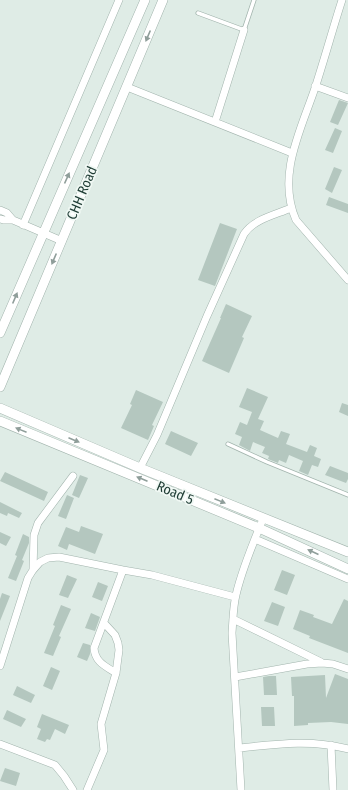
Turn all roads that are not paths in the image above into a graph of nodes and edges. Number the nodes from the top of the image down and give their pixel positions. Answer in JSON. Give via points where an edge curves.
{"nodes":[{"id":1,"x":119,"y":0,"type":"edge"},
{"id":2,"x":145,"y":0,"type":"edge"},
{"id":3,"x":163,"y":0,"type":"edge"},
{"id":4,"x":254,"y":0,"type":"edge"},
{"id":5,"x":343,"y":3,"type":"edge"},
{"id":6,"x":198,"y":13,"type":"dead end"},
{"id":7,"x":244,"y":30,"type":"junction"},
{"id":8,"x":315,"y":86,"type":"junction"},
{"id":9,"x":127,"y":87,"type":"junction"},
{"id":10,"x":348,"y":98,"type":"edge"},
{"id":11,"x":215,"y":122,"type":"junction"},
{"id":12,"x":292,"y":153,"type":"junction"},
{"id":13,"x":291,"y":208,"type":"junction"},
{"id":14,"x":0,"y":210,"type":"edge"},
{"id":15,"x":0,"y":219,"type":"edge"},
{"id":16,"x":13,"y":220,"type":"junction"},
{"id":17,"x":23,"y":225,"type":"junction"},
{"id":18,"x":43,"y":233,"type":"junction"},
{"id":19,"x":62,"y":241,"type":"junction"},
{"id":20,"x":348,"y":280,"type":"edge"},
{"id":21,"x":0,"y":333,"type":"edge"},
{"id":22,"x":0,"y":387,"type":"edge"},
{"id":23,"x":0,"y":408,"type":"edge"},
{"id":24,"x":0,"y":421,"type":"edge"},
{"id":25,"x":228,"y":444,"type":"dead end"},
{"id":26,"x":140,"y":468,"type":"junction"},
{"id":27,"x":73,"y":476,"type":"dead end"},
{"id":28,"x":348,"y":495,"type":"edge"},
{"id":29,"x":263,"y":519,"type":"junction"},
{"id":30,"x":259,"y":528,"type":"junction"},
{"id":31,"x":255,"y":539,"type":"junction"},
{"id":32,"x":348,"y":552,"type":"edge"},
{"id":33,"x":348,"y":569,"type":"edge"},
{"id":34,"x":33,"y":570,"type":"junction"},
{"id":35,"x":122,"y":570,"type":"junction"},
{"id":36,"x":348,"y":579,"type":"edge"},
{"id":37,"x":235,"y":597,"type":"junction"},
{"id":38,"x":233,"y":619,"type":"junction"},
{"id":39,"x":104,"y":623,"type":"junction"},
{"id":40,"x":322,"y":663,"type":"junction"},
{"id":41,"x":0,"y":666,"type":"edge"},
{"id":42,"x":348,"y":669,"type":"edge"},
{"id":43,"x":116,"y":673,"type":"junction"},
{"id":44,"x":235,"y":677,"type":"junction"},
{"id":45,"x":0,"y":744,"type":"edge"},
{"id":46,"x":331,"y":746,"type":"junction"},
{"id":47,"x":239,"y":748,"type":"junction"},
{"id":48,"x":348,"y":750,"type":"edge"},
{"id":49,"x":73,"y":790,"type":"edge"},
{"id":50,"x":87,"y":790,"type":"edge"},
{"id":51,"x":241,"y":790,"type":"edge"},
{"id":52,"x":334,"y":790,"type":"edge"}],
"edges":[{"from":1,"to":17,"type":"street"},
{"from":18,"to":2,"type":"street","one_way":true},
{"from":3,"to":9,"type":"street","name":"CHH Road","one_way":true},
{"from":4,"to":7,"type":"lane"},
{"from":5,"to":8,"type":"street"},
{"from":6,"to":7,"type":"lane"},
{"from":7,"to":11,"type":"street"},
{"from":8,"to":10,"type":"street"},
{"from":8,"to":12,"type":"street"},
{"from":9,"to":11,"type":"street"},
{"from":9,"to":19,"type":"street","name":"CHH Road"},
{"from":11,"to":12,"type":"street"},
{"from":12,"to":13,"type":"street","via":[[289,171]]},
{"from":13,"to":20,"type":"street","via":[[296,220]]},
{"from":13,"to":26,"type":"street","via":[[248,227],[157,435]]},
{"from":14,"to":16,"type":"street"},
{"from":15,"to":16,"type":"street"},
{"from":16,"to":17,"type":"street"},
{"from":17,"to":18,"type":"street"},
{"from":18,"to":19,"type":"street"},
{"from":21,"to":18,"type":"street","one_way":true},
{"from":19,"to":22,"type":"street","name":"CHH Road","one_way":true},
{"from":23,"to":26,"type":"street","name":"Road 5","one_way":true},
{"from":30,"to":24,"type":"street","name":"Road 5","one_way":true},
{"from":25,"to":28,"type":"lane"},
{"from":26,"to":29,"type":"street","name":"Road 5","one_way":true},
{"from":27,"to":34,"type":"street","via":[[38,523],[34,535]]},
{"from":29,"to":30,"type":"street"},
{"from":29,"to":32,"type":"street","name":"Road 5"},
{"from":30,"to":31,"type":"street"},
{"from":33,"to":30,"type":"street","name":"Road 5","one_way":true},
{"from":31,"to":36,"type":"street"},
{"from":31,"to":37,"type":"street"},
{"from":34,"to":35,"type":"street","via":[[48,558],[59,557]]},
{"from":34,"to":41,"type":"street","via":[[28,578]]},
{"from":35,"to":37,"type":"street","via":[[152,575]]},
{"from":35,"to":39,"type":"street"},
{"from":37,"to":38,"type":"street"},
{"from":38,"to":40,"type":"street"},
{"from":38,"to":44,"type":"street"},
{"from":39,"to":43,"type":"street","via":[[118,642]]},
{"from":39,"to":43,"type":"street","via":[[94,648],[95,655],[97,660]]},
{"from":40,"to":42,"type":"street"},
{"from":40,"to":44,"type":"street"},
{"from":43,"to":50,"type":"street","via":[[101,724],[104,750]]},
{"from":44,"to":47,"type":"street"},
{"from":45,"to":49,"type":"street","via":[[55,765]]},
{"from":46,"to":47,"type":"street","via":[[295,742]]},
{"from":46,"to":48,"type":"street"},
{"from":46,"to":52,"type":"street"},
{"from":47,"to":51,"type":"street"}]}
